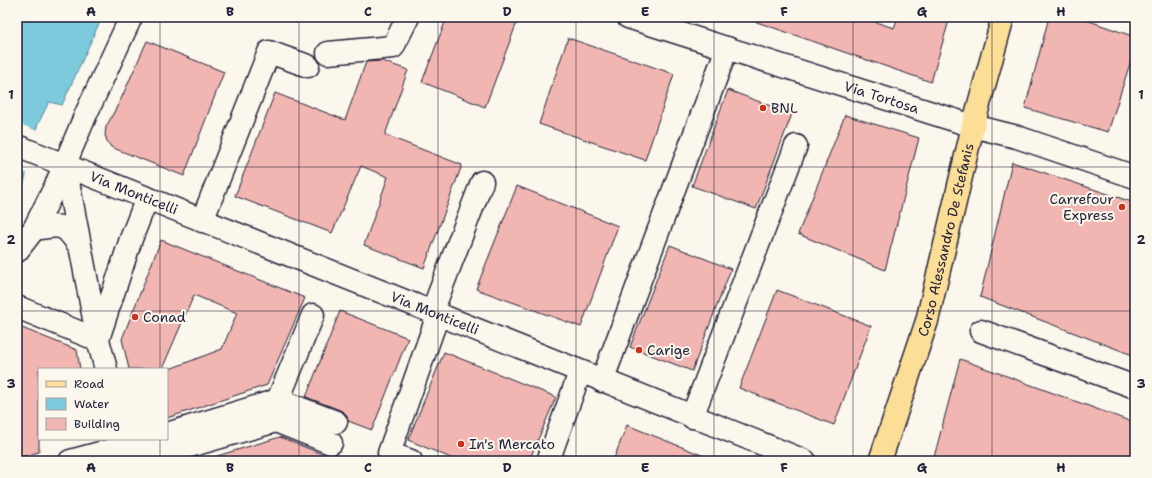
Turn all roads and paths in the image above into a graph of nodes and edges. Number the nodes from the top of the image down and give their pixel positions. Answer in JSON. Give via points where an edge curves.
{"nodes":[{"id":1,"x":131,"y":17,"type":"edge"},
{"id":2,"x":408,"y":17,"type":"edge"},
{"id":3,"x":628,"y":17,"type":"edge"},
{"id":4,"x":1004,"y":17,"type":"edge"},
{"id":5,"x":727,"y":48,"type":"junction"},
{"id":6,"x":328,"y":53,"type":"dead end"},
{"id":7,"x":308,"y":66,"type":"dead end"},
{"id":8,"x":973,"y":126,"type":"junction"},
{"id":9,"x":17,"y":146,"type":"edge"},
{"id":10,"x":796,"y":146,"type":"dead end"},
{"id":11,"x":65,"y":166,"type":"junction"},
{"id":12,"x":1135,"y":177,"type":"edge"},
{"id":13,"x":482,"y":182,"type":"dead end"},
{"id":14,"x":147,"y":198,"type":"junction"},
{"id":15,"x":202,"y":221,"type":"junction"},
{"id":16,"x":34,"y":229,"type":"junction"},
{"id":17,"x":81,"y":248,"type":"junction"},
{"id":18,"x":17,"y":251,"type":"edge"},
{"id":19,"x":17,"y":307,"type":"edge"},
{"id":20,"x":435,"y":314,"type":"junction"},
{"id":21,"x":313,"y":315,"type":"dead end"},
{"id":22,"x":981,"y":331,"type":"dead end"},
{"id":23,"x":98,"y":340,"type":"junction"},
{"id":24,"x":106,"y":368,"type":"edge"},
{"id":25,"x":580,"y":372,"type":"junction"},
{"id":26,"x":602,"y":381,"type":"junction"},
{"id":27,"x":1135,"y":387,"type":"edge"},
{"id":28,"x":278,"y":400,"type":"junction"},
{"id":29,"x":692,"y":417,"type":"junction"},
{"id":30,"x":168,"y":434,"type":"edge"},
{"id":31,"x":150,"y":440,"type":"edge"},
{"id":32,"x":132,"y":452,"type":"edge"},
{"id":33,"x":70,"y":461,"type":"edge"},
{"id":34,"x":411,"y":461,"type":"edge"},
{"id":35,"x":548,"y":461,"type":"edge"},
{"id":36,"x":805,"y":461,"type":"edge"},
{"id":37,"x":880,"y":461,"type":"edge"}],
"edges":[{"from":1,"to":11,"type":"street","via":[[72,145]]},
{"from":2,"to":6,"type":"street","via":[[393,47]]},
{"from":3,"to":5,"type":"street","name":"Via Tortosa"},
{"from":4,"to":8,"type":"main road","name":"Corso Alessandro De Stefanis"},
{"from":5,"to":8,"type":"street","name":"Via Tortosa"},
{"from":5,"to":26,"type":"street"},
{"from":7,"to":15,"type":"street","via":[[269,52]]},
{"from":8,"to":12,"type":"street","name":"Via Tortosa"},
{"from":8,"to":37,"type":"main road","name":"Corso Alessandro De Stefanis","via":[[927,320]]},
{"from":9,"to":11,"type":"street","name":"Via Monticelli"},
{"from":10,"to":29,"type":"street"},
{"from":11,"to":14,"type":"street","name":"Via Monticelli"},
{"from":11,"to":16,"type":"street"},
{"from":11,"to":17,"type":"street"},
{"from":13,"to":20,"type":"street"},
{"from":14,"to":15,"type":"street","name":"Via Monticelli"},
{"from":14,"to":23,"type":"street"},
{"from":15,"to":20,"type":"street","name":"Via Monticelli"},
{"from":16,"to":17,"type":"street","via":[[64,227]]},
{"from":16,"to":18,"type":"street"},
{"from":17,"to":23,"type":"street"},
{"from":19,"to":23,"type":"street"},
{"from":20,"to":25,"type":"street","name":"Via Monticelli"},
{"from":20,"to":34,"type":"street","via":[[389,453]]},
{"from":21,"to":28,"type":"street"},
{"from":22,"to":27,"type":"street"},
{"from":23,"to":24,"type":"street"},
{"from":25,"to":26,"type":"street","name":"Via Monticelli"},
{"from":25,"to":35,"type":"street"},
{"from":26,"to":29,"type":"street","name":"Via Monticelli"},
{"from":28,"to":30,"type":"street"},
{"from":28,"to":32,"type":"street","via":[[333,433],[276,420]]},
{"from":29,"to":36,"type":"street","name":"Via Monticelli"},
{"from":31,"to":32,"type":"street"},
{"from":32,"to":33,"type":"street"}]}
